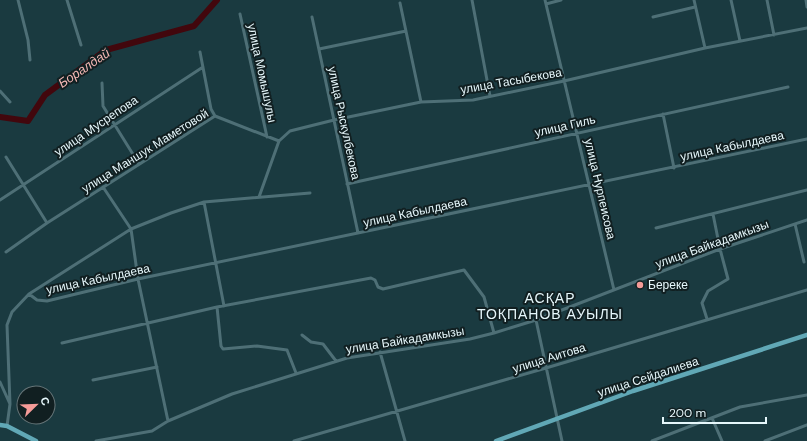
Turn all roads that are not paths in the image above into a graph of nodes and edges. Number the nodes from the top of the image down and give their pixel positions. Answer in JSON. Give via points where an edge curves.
{"nodes":[{"id":1,"x":18,"y":0,"type":"edge"},
{"id":2,"x":67,"y":0,"type":"edge"},
{"id":3,"x":472,"y":0,"type":"edge"},
{"id":4,"x":561,"y":0,"type":"edge"},
{"id":5,"x":694,"y":0,"type":"edge"},
{"id":6,"x":731,"y":0,"type":"edge"},
{"id":7,"x":767,"y":0,"type":"edge"},
{"id":8,"x":806,"y":0,"type":"edge"},
{"id":9,"x":545,"y":2,"type":"edge"},
{"id":10,"x":400,"y":3,"type":"dead end"},
{"id":11,"x":807,"y":6,"type":"edge"},
{"id":12,"x":695,"y":7,"type":"junction"},
{"id":13,"x":240,"y":14,"type":"dead end"},
{"id":14,"x":312,"y":17,"type":"dead end"},
{"id":15,"x":653,"y":17,"type":"dead end"},
{"id":16,"x":807,"y":28,"type":"edge"},
{"id":17,"x":406,"y":30,"type":"junction"},
{"id":18,"x":774,"y":35,"type":"junction"},
{"id":19,"x":740,"y":41,"type":"junction"},
{"id":20,"x":81,"y":45,"type":"dead end"},
{"id":21,"x":705,"y":48,"type":"junction"},
{"id":22,"x":319,"y":49,"type":"junction"},
{"id":23,"x":200,"y":52,"type":"dead end"},
{"id":24,"x":30,"y":60,"type":"dead end"},
{"id":25,"x":203,"y":67,"type":"junction"},
{"id":26,"x":564,"y":81,"type":"junction"},
{"id":27,"x":102,"y":83,"type":"dead end"},
{"id":28,"x":788,"y":86,"type":"dead end"},
{"id":29,"x":0,"y":91,"type":"edge"},
{"id":30,"x":490,"y":96,"type":"junction"},
{"id":31,"x":10,"y":102,"type":"dead end"},
{"id":32,"x":421,"y":102,"type":"junction"},
{"id":33,"x":663,"y":114,"type":"junction"},
{"id":34,"x":215,"y":116,"type":"junction"},
{"id":35,"x":334,"y":120,"type":"junction"},
{"id":36,"x":114,"y":124,"type":"junction"},
{"id":37,"x":577,"y":132,"type":"junction"},
{"id":38,"x":267,"y":136,"type":"junction"},
{"id":39,"x":807,"y":139,"type":"edge"},
{"id":40,"x":279,"y":141,"type":"junction"},
{"id":41,"x":6,"y":158,"type":"dead end"},
{"id":42,"x":139,"y":164,"type":"junction"},
{"id":43,"x":674,"y":168,"type":"junction"},
{"id":44,"x":347,"y":184,"type":"junction"},
{"id":45,"x":24,"y":185,"type":"junction"},
{"id":46,"x":590,"y":186,"type":"junction"},
{"id":47,"x":103,"y":187,"type":"junction"},
{"id":48,"x":807,"y":190,"type":"edge"},
{"id":49,"x":310,"y":193,"type":"dead end"},
{"id":50,"x":259,"y":197,"type":"junction"},
{"id":51,"x":0,"y":200,"type":"edge"},
{"id":52,"x":204,"y":202,"type":"junction"},
{"id":53,"x":713,"y":214,"type":"junction"},
{"id":54,"x":807,"y":220,"type":"edge"},
{"id":55,"x":47,"y":223,"type":"junction"},
{"id":56,"x":795,"y":224,"type":"junction"},
{"id":57,"x":656,"y":228,"type":"dead end"},
{"id":58,"x":131,"y":229,"type":"junction"},
{"id":59,"x":358,"y":233,"type":"junction"},
{"id":60,"x":720,"y":249,"type":"junction"},
{"id":61,"x":6,"y":252,"type":"dead end"},
{"id":62,"x":804,"y":262,"type":"dead end"},
{"id":63,"x":216,"y":264,"type":"junction"},
{"id":64,"x":138,"y":279,"type":"junction"},
{"id":65,"x":614,"y":290,"type":"junction"},
{"id":66,"x":807,"y":290,"type":"edge"},
{"id":67,"x":29,"y":294,"type":"junction"},
{"id":68,"x":224,"y":306,"type":"junction"},
{"id":69,"x":217,"y":307,"type":"junction"},
{"id":70,"x":707,"y":319,"type":"junction"},
{"id":71,"x":536,"y":320,"type":"junction"},
{"id":72,"x":147,"y":323,"type":"junction"},
{"id":73,"x":494,"y":333,"type":"junction"},
{"id":74,"x":302,"y":335,"type":"dead end"},
{"id":75,"x":807,"y":335,"type":"edge"},
{"id":76,"x":62,"y":343,"type":"dead end"},
{"id":77,"x":380,"y":352,"type":"junction"},
{"id":78,"x":336,"y":361,"type":"junction"},
{"id":79,"x":157,"y":367,"type":"junction"},
{"id":80,"x":546,"y":368,"type":"junction"},
{"id":81,"x":296,"y":374,"type":"junction"},
{"id":82,"x":94,"y":380,"type":"dead end"},
{"id":83,"x":0,"y":382,"type":"edge"},
{"id":84,"x":807,"y":395,"type":"edge"},
{"id":85,"x":10,"y":404,"type":"junction"},
{"id":86,"x":396,"y":412,"type":"junction"},
{"id":87,"x":557,"y":418,"type":"junction"},
{"id":88,"x":712,"y":418,"type":"junction"},
{"id":89,"x":168,"y":422,"type":"junction"},
{"id":90,"x":0,"y":425,"type":"edge"},
{"id":91,"x":807,"y":425,"type":"edge"},
{"id":92,"x":7,"y":426,"type":"junction"},
{"id":93,"x":36,"y":441,"type":"edge"},
{"id":94,"x":96,"y":441,"type":"edge"},
{"id":95,"x":294,"y":441,"type":"edge"},
{"id":96,"x":405,"y":441,"type":"edge"},
{"id":97,"x":496,"y":441,"type":"edge"},
{"id":98,"x":562,"y":441,"type":"edge"},
{"id":99,"x":652,"y":441,"type":"edge"},
{"id":100,"x":722,"y":441,"type":"edge"},
{"id":101,"x":765,"y":441,"type":"edge"}],
"edges":[{"from":1,"to":24,"type":"street"},
{"from":2,"to":20,"type":"street"},
{"from":3,"to":30,"type":"street"},
{"from":4,"to":9,"type":"street"},
{"from":5,"to":12,"type":"street"},
{"from":6,"to":19,"type":"street"},
{"from":7,"to":18,"type":"street"},
{"from":8,"to":11,"type":"street"},
{"from":9,"to":26,"type":"street","name":"улица Нурпеисова"},
{"from":10,"to":17,"type":"street"},
{"from":12,"to":15,"type":"street"},
{"from":12,"to":21,"type":"street"},
{"from":13,"to":38,"type":"street","name":"улица Момышулы"},
{"from":14,"to":22,"type":"street","name":"улица Рыскулбекова"},
{"from":16,"to":18,"type":"street","name":"улица Тасыбекова"},
{"from":17,"to":22,"type":"street"},
{"from":17,"to":32,"type":"street"},
{"from":18,"to":19,"type":"street","name":"улица Тасыбекова"},
{"from":19,"to":21,"type":"street","name":"улица Тасыбекова"},
{"from":21,"to":26,"type":"street","name":"улица Тасыбекова"},
{"from":22,"to":35,"type":"street","name":"улица Рыскулбекова"},
{"from":23,"to":25,"type":"street"},
{"from":25,"to":34,"type":"street"},
{"from":25,"to":36,"type":"street","name":"улица Мусрепова"},
{"from":26,"to":30,"type":"street","name":"улица Тасыбекова"},
{"from":26,"to":37,"type":"street","name":"улица Нурпеисова"},
{"from":27,"to":36,"type":"street","via":[[103,106]]},
{"from":28,"to":33,"type":"street","name":"улица Гиль"},
{"from":29,"to":31,"type":"street"},
{"from":30,"to":32,"type":"street","name":"улица Тасыбекова","via":[[473,100]]},
{"from":32,"to":35,"type":"street","name":"улица Тасыбекова"},
{"from":33,"to":37,"type":"street","name":"улица Гиль"},
{"from":33,"to":43,"type":"street"},
{"from":34,"to":38,"type":"street","name":"улица Маншук Маметовой"},
{"from":34,"to":42,"type":"street","name":"улица Маншук Маметовой"},
{"from":35,"to":40,"type":"street","name":"улица Тасыбекова","via":[[290,131]]},
{"from":35,"to":44,"type":"street","name":"улица Рыскулбекова"},
{"from":36,"to":42,"type":"street"},
{"from":36,"to":45,"type":"street","name":"улица Мусрепова"},
{"from":37,"to":44,"type":"street","name":"улица Гиль"},
{"from":37,"to":46,"type":"street","name":"улица Нурпеисова"},
{"from":38,"to":40,"type":"street","name":"улица Маншук Маметовой"},
{"from":39,"to":43,"type":"street","name":"улица Кабылдаева"},
{"from":40,"to":50,"type":"street"},
{"from":41,"to":45,"type":"street"},
{"from":42,"to":47,"type":"street","name":"улица Маншук Маметовой"},
{"from":43,"to":46,"type":"street","name":"улица Кабылдаева"},
{"from":44,"to":59,"type":"street","name":"улица Рыскулбекова"},
{"from":45,"to":51,"type":"street","name":"улица Мусрепова"},
{"from":45,"to":55,"type":"street"},
{"from":46,"to":59,"type":"street","name":"улица Кабылдаева"},
{"from":46,"to":65,"type":"street","name":"улица Нурпеисова"},
{"from":47,"to":55,"type":"street","name":"улица Маншук Маметовой"},
{"from":47,"to":58,"type":"street"},
{"from":48,"to":53,"type":"street"},
{"from":49,"to":50,"type":"street"},
{"from":50,"to":52,"type":"street"},
{"from":52,"to":58,"type":"street"},
{"from":52,"to":63,"type":"street"},
{"from":53,"to":57,"type":"street"},
{"from":53,"to":60,"type":"street"},
{"from":54,"to":56,"type":"street","name":"улица Байкадамкызы"},
{"from":55,"to":61,"type":"street","name":"улица Маншук Маметовой"},
{"from":56,"to":60,"type":"street","name":"улица Байкадамкызы"},
{"from":56,"to":62,"type":"street"},
{"from":58,"to":64,"type":"street"},
{"from":58,"to":67,"type":"street"},
{"from":59,"to":63,"type":"street","name":"улица Кабылдаева"},
{"from":60,"to":65,"type":"street","name":"улица Байкадамкызы"},
{"from":60,"to":70,"type":"street","via":[[728,279],[708,292],[705,297],[702,303]]},
{"from":63,"to":64,"type":"street","name":"улица Кабылдаева"},
{"from":63,"to":68,"type":"street"},
{"from":64,"to":67,"type":"street","name":"улица Кабылдаева","via":[[47,301],[37,300]]},
{"from":64,"to":72,"type":"street"},
{"from":65,"to":71,"type":"street","name":"улица Байкадамкызы"},
{"from":66,"to":70,"type":"street","name":"улица Аитова"},
{"from":67,"to":85,"type":"street","via":[[12,312],[7,325]]},
{"from":68,"to":69,"type":"street"},
{"from":68,"to":73,"type":"street","via":[[371,278],[383,289],[464,270],[484,297]]},
{"from":69,"to":72,"type":"street"},
{"from":69,"to":81,"type":"street","via":[[223,349],[257,346],[287,350]]},
{"from":70,"to":80,"type":"street","name":"улица Аитова"},
{"from":71,"to":73,"type":"street","name":"улица Байкадамкызы"},
{"from":71,"to":80,"type":"street"},
{"from":72,"to":76,"type":"street"},
{"from":72,"to":79,"type":"street"},
{"from":73,"to":77,"type":"street","name":"улица Байкадамкызы"},
{"from":74,"to":78,"type":"street","via":[[311,342],[323,344]]},
{"from":75,"to":87,"type":"main road","name":"улица Сейдалиева"},
{"from":77,"to":78,"type":"street","name":"улица Байкадамкызы"},
{"from":77,"to":86,"type":"street"},
{"from":78,"to":81,"type":"street","name":"улица Байкадамкызы"},
{"from":79,"to":82,"type":"street"},
{"from":79,"to":89,"type":"street"},
{"from":80,"to":86,"type":"street","name":"улица Аитова"},
{"from":80,"to":87,"type":"street"},
{"from":81,"to":89,"type":"street","name":"улица Байкадамкызы","via":[[232,394]]},
{"from":83,"to":85,"type":"street"},
{"from":84,"to":88,"type":"street","via":[[740,406]]},
{"from":85,"to":92,"type":"street"},
{"from":86,"to":95,"type":"street","name":"улица Аитова"},
{"from":86,"to":96,"type":"street"},
{"from":87,"to":97,"type":"main road","name":"улица Сейдалиева"},
{"from":87,"to":98,"type":"street"},
{"from":88,"to":99,"type":"street"},
{"from":88,"to":100,"type":"street"},
{"from":89,"to":94,"type":"street","name":"улица Байкадамкызы","via":[[152,431]]},
{"from":90,"to":92,"type":"main road"},
{"from":91,"to":101,"type":"street"},
{"from":92,"to":93,"type":"main road"}]}
